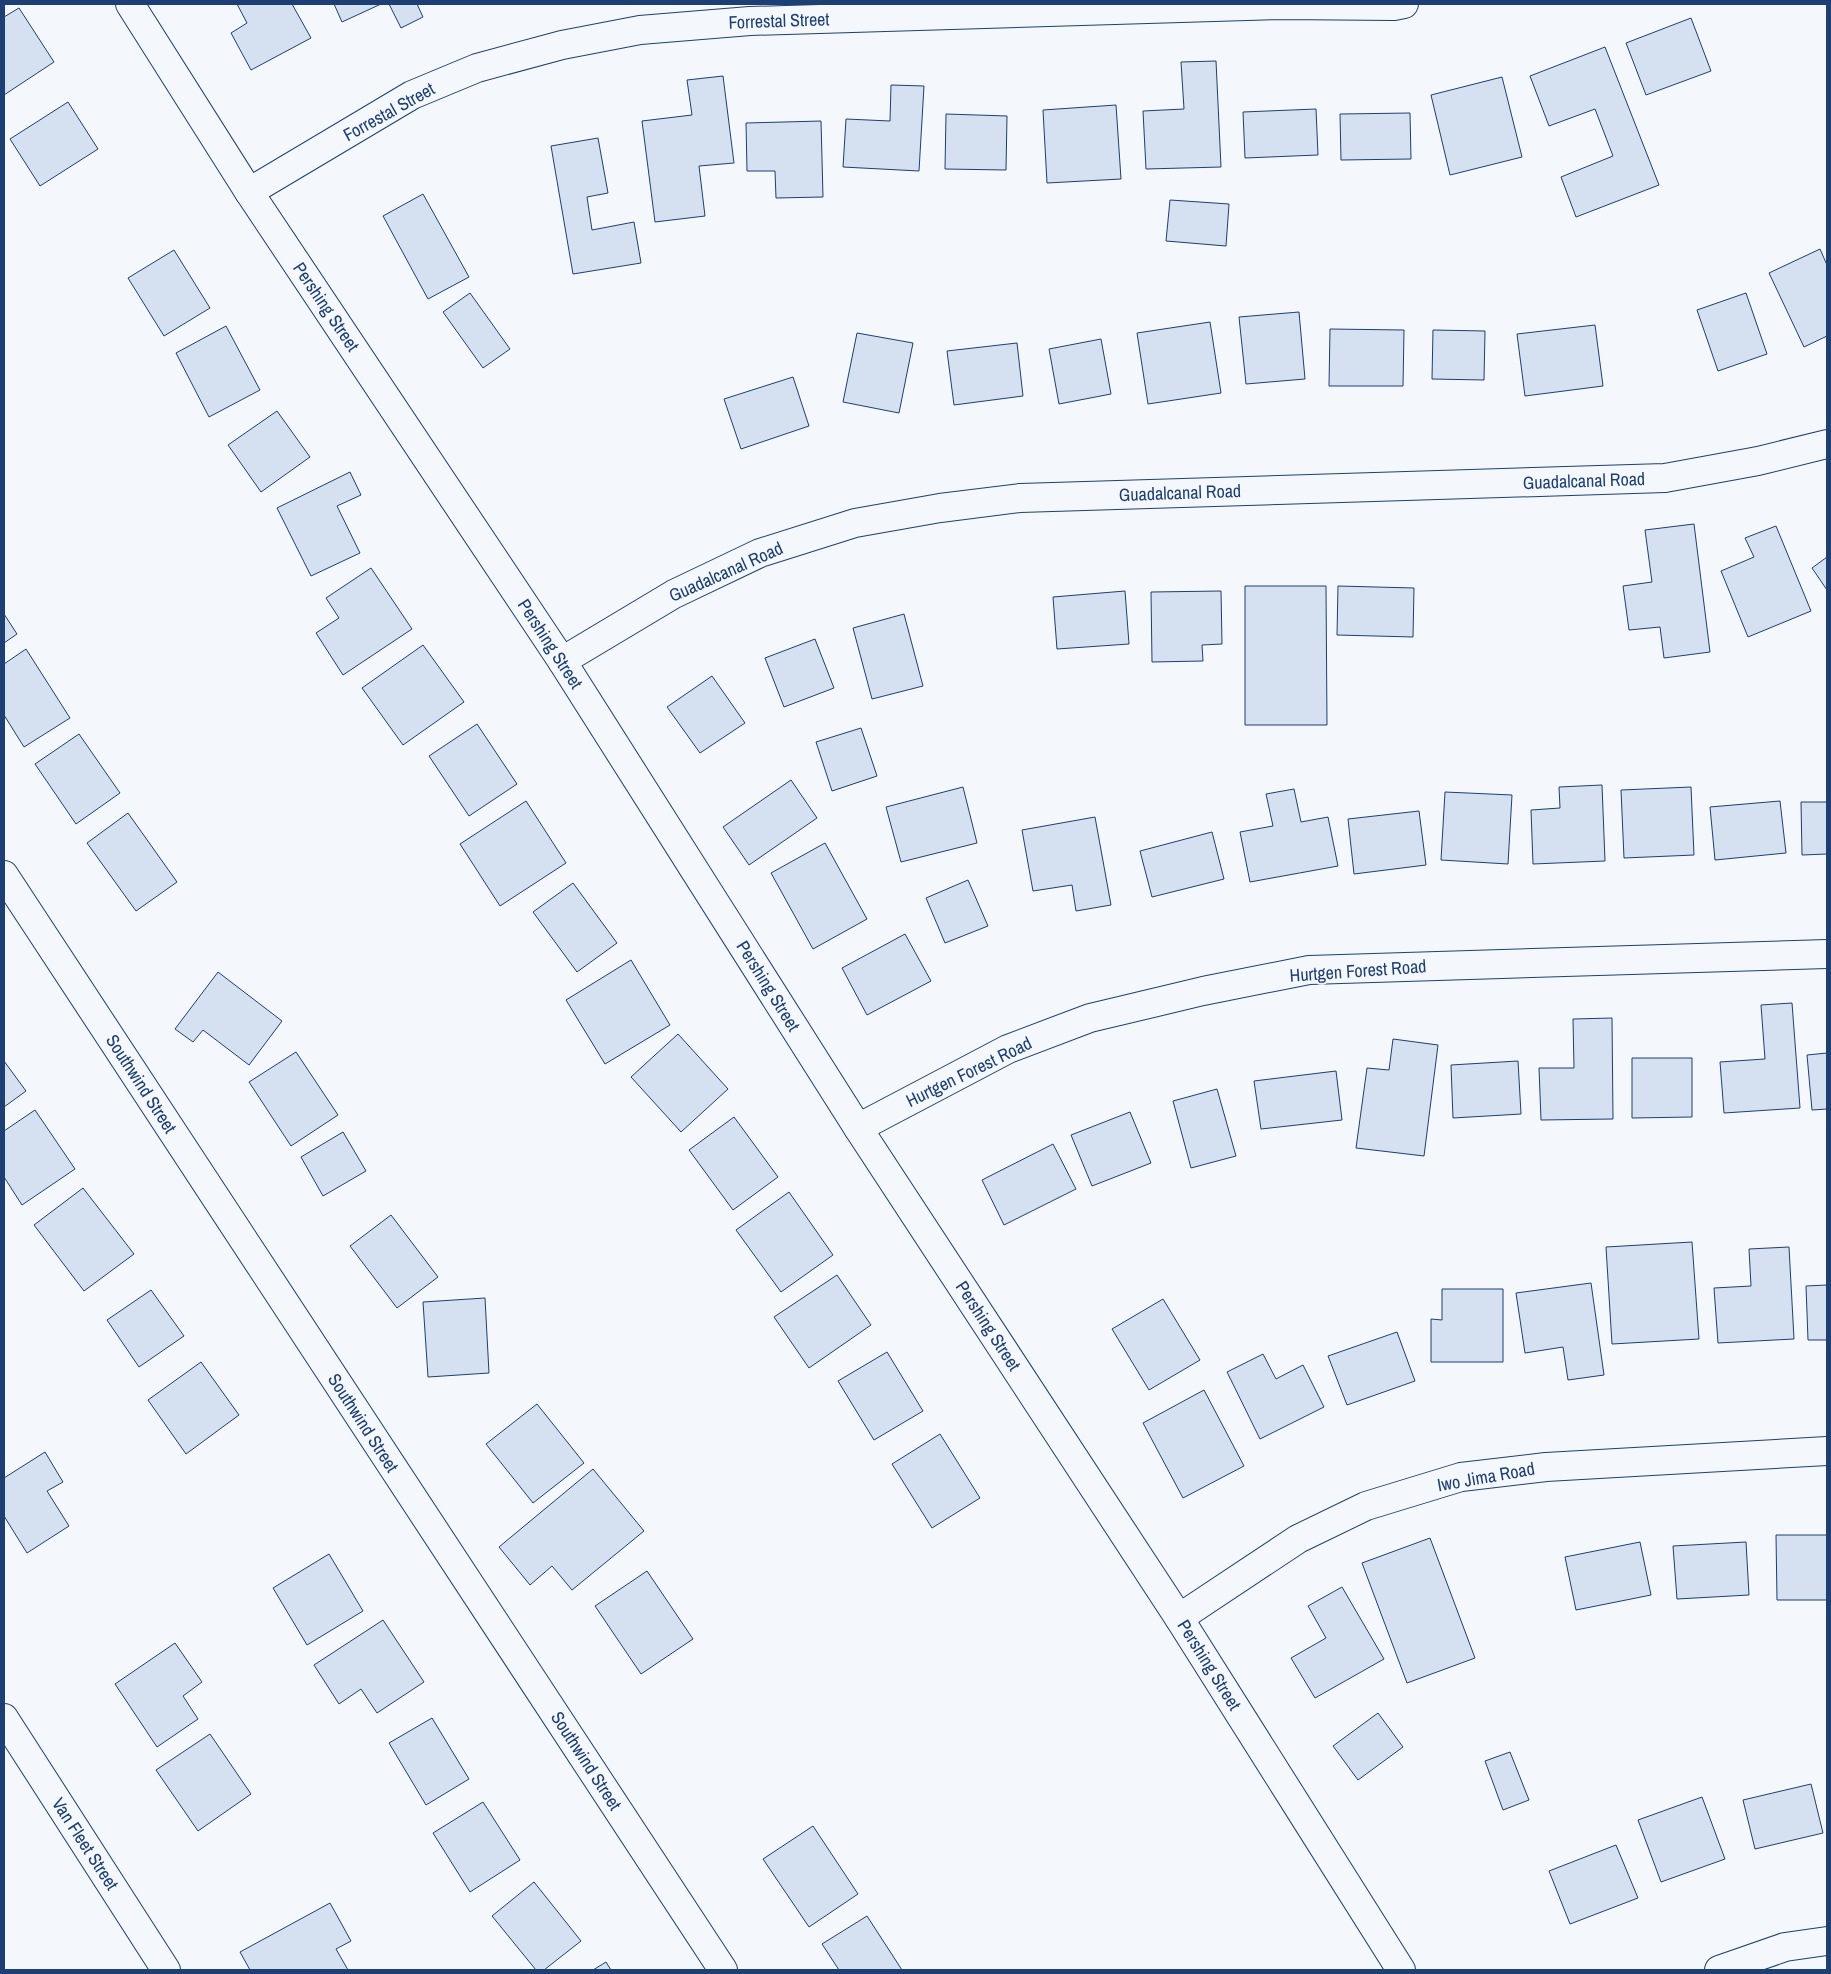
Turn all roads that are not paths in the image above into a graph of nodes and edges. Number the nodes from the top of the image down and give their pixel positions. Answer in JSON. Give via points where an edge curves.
{"nodes":[{"id":1,"x":130,"y":4,"type":"edge"},
{"id":2,"x":1404,"y":4,"type":"edge"},
{"id":3,"x":249,"y":192,"type":"junction"},
{"id":4,"x":1827,"y":444,"type":"edge"},
{"id":5,"x":562,"y":661,"type":"junction"},
{"id":6,"x":4,"y":876,"type":"edge"},
{"id":7,"x":1827,"y":954,"type":"edge"},
{"id":8,"x":858,"y":1128,"type":"junction"},
{"id":9,"x":1827,"y":1451,"type":"edge"},
{"id":10,"x":1179,"y":1618,"type":"junction"},
{"id":11,"x":4,"y":1718,"type":"edge"},
{"id":12,"x":1827,"y":1941,"type":"edge"},
{"id":13,"x":154,"y":1966,"type":"edge"},
{"id":14,"x":723,"y":1970,"type":"edge"},
{"id":15,"x":1401,"y":1970,"type":"edge"},
{"id":16,"x":1719,"y":1970,"type":"edge"}],
"edges":[{"from":1,"to":3,"type":"street","name":"Pershing Street"},
{"from":2,"to":3,"type":"street","name":"Forrestal Street","via":[[750,21],[640,30],[562,45],[477,68],[412,95]]},
{"from":3,"to":5,"type":"street","name":"Pershing Street"},
{"from":4,"to":5,"type":"street","name":"Guadalcanal Road","via":[[1665,478],[1020,498],[940,508],[865,521],[760,553],[674,594]]},
{"from":5,"to":8,"type":"street","name":"Pershing Street"},
{"from":6,"to":14,"type":"street","name":"Southwind Street"},
{"from":7,"to":8,"type":"street","name":"Hurtgen Forest Road","via":[[1309,970],[1090,1018],[1008,1049]]},
{"from":8,"to":10,"type":"street","name":"Pershing Street"},
{"from":9,"to":10,"type":"street","name":"Iwo Jima Road","via":[[1546,1467],[1461,1477],[1366,1506],[1298,1539]]},
{"from":10,"to":15,"type":"street","name":"Pershing Street"},
{"from":11,"to":13,"type":"street","name":"Van Fleet Street"},
{"from":12,"to":16,"type":"street","via":[[1785,1947]]}]}
